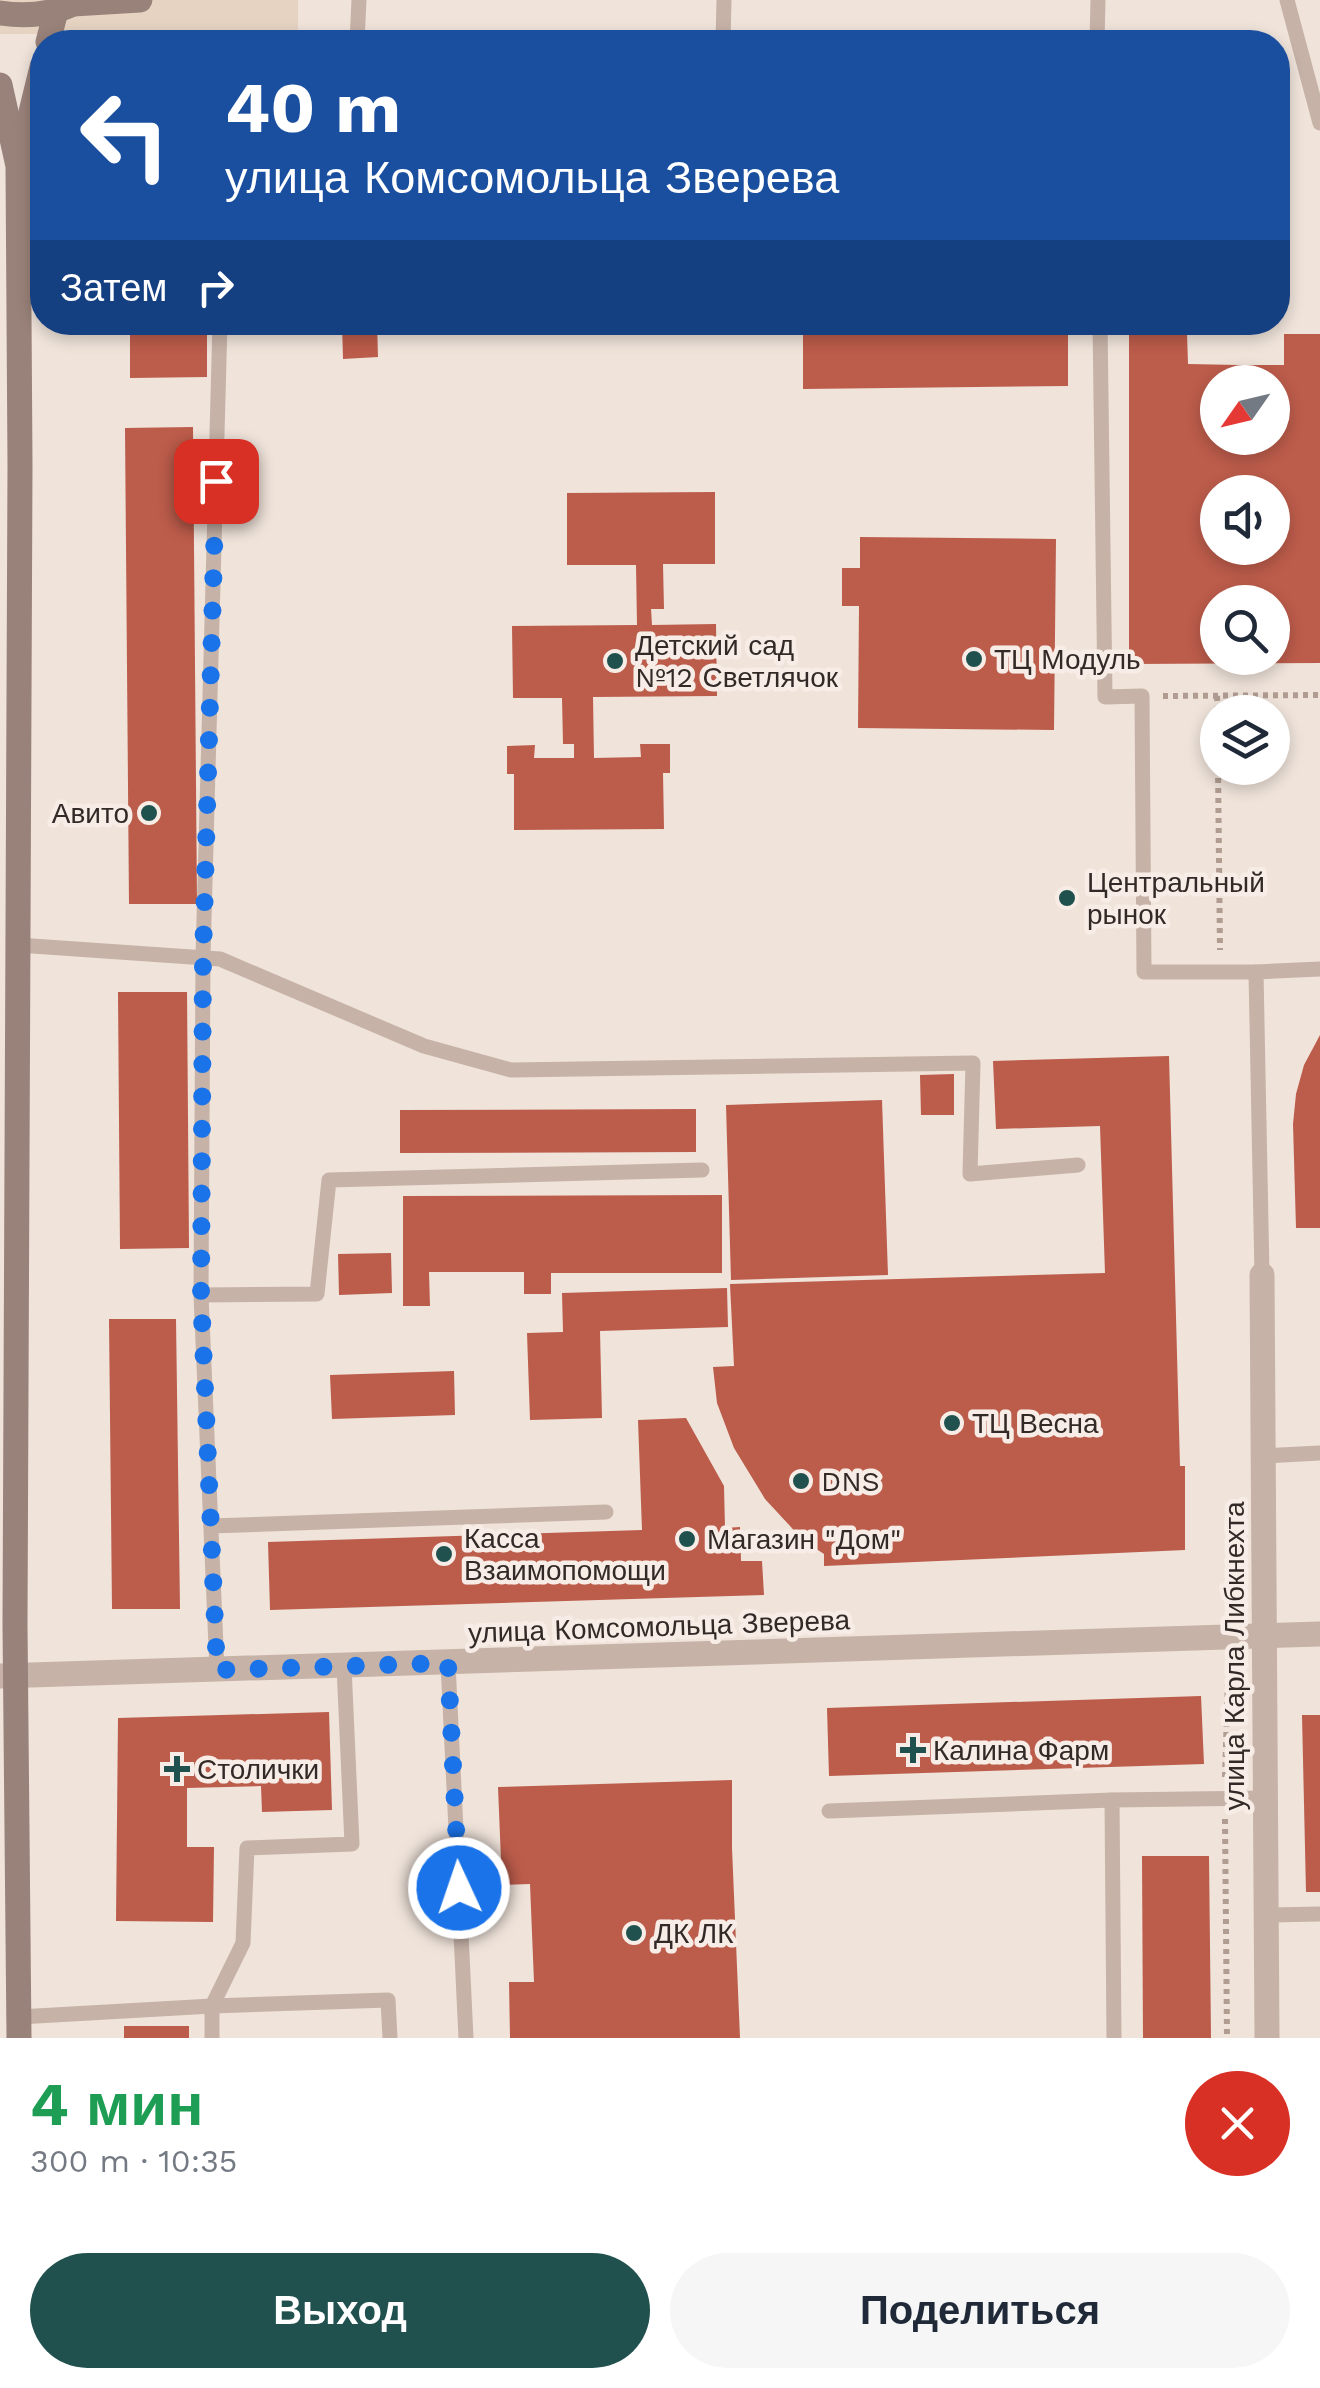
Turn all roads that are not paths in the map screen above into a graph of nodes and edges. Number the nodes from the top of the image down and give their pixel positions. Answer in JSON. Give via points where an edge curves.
{"nodes":[{"id":1,"x":140,"y":0,"type":"edge"},
{"id":2,"x":359,"y":0,"type":"edge"},
{"id":3,"x":724,"y":0,"type":"edge"},
{"id":4,"x":1098,"y":0,"type":"edge"},
{"id":5,"x":1288,"y":0,"type":"edge"},
{"id":6,"x":70,"y":5,"type":"edge"},
{"id":7,"x":0,"y":13,"type":"edge"},
{"id":8,"x":55,"y":30,"type":"edge"},
{"id":9,"x":357,"y":30,"type":"edge"},
{"id":10,"x":723,"y":30,"type":"edge"},
{"id":11,"x":1097,"y":30,"type":"edge"},
{"id":12,"x":0,"y":84,"type":"edge"},
{"id":13,"x":30,"y":116,"type":"edge"},
{"id":14,"x":1320,"y":123,"type":"edge"},
{"id":15,"x":18,"y":166,"type":"junction"},
{"id":16,"x":220,"y":335,"type":"edge"},
{"id":17,"x":1100,"y":335,"type":"edge"},
{"id":18,"x":10,"y":465,"type":"edge"},
{"id":19,"x":18,"y":946,"type":"junction"},
{"id":20,"x":203,"y":958,"type":"junction"},
{"id":21,"x":1320,"y":970,"type":"edge"},
{"id":22,"x":1256,"y":972,"type":"junction"},
{"id":23,"x":9,"y":1140,"type":"edge"},
{"id":24,"x":1078,"y":1165,"type":"dead end"},
{"id":25,"x":702,"y":1170,"type":"dead end"},
{"id":26,"x":1262,"y":1274,"type":"joint"},
{"id":27,"x":201,"y":1295,"type":"junction"},
{"id":28,"x":1320,"y":1452,"type":"edge"},
{"id":29,"x":1263,"y":1456,"type":"junction"},
{"id":30,"x":606,"y":1512,"type":"dead end"},
{"id":31,"x":211,"y":1526,"type":"junction"},
{"id":32,"x":1320,"y":1634,"type":"edge"},
{"id":33,"x":1264,"y":1635,"type":"junction"},
{"id":34,"x":448,"y":1663,"type":"junction"},
{"id":35,"x":344,"y":1666,"type":"junction"},
{"id":36,"x":217,"y":1670,"type":"junction"},
{"id":37,"x":8,"y":1676,"type":"edge"},
{"id":38,"x":1265,"y":1798,"type":"junction"},
{"id":39,"x":1112,"y":1800,"type":"junction"},
{"id":40,"x":829,"y":1811,"type":"dead end"},
{"id":41,"x":1320,"y":1914,"type":"edge"},
{"id":42,"x":1266,"y":1915,"type":"junction"},
{"id":43,"x":212,"y":2006,"type":"junction"},
{"id":44,"x":19,"y":2028,"type":"edge"},
{"id":45,"x":212,"y":2038,"type":"edge"},
{"id":46,"x":390,"y":2038,"type":"edge"},
{"id":47,"x":466,"y":2038,"type":"edge"},
{"id":48,"x":1114,"y":2038,"type":"edge"},
{"id":49,"x":1266,"y":2038,"type":"edge"}],
"edges":[{"from":1,"to":6,"type":"main road"},
{"from":2,"to":9,"type":"lane"},
{"from":3,"to":10,"type":"lane"},
{"from":4,"to":11,"type":"lane"},
{"from":5,"to":14,"type":"lane"},
{"from":6,"to":7,"type":"main road","via":[[19,16]]},
{"from":6,"to":8,"type":"main road"},
{"from":12,"to":15,"type":"main road"},
{"from":13,"to":15,"type":"main road"},
{"from":15,"to":18,"type":"main road"},
{"from":16,"to":20,"type":"lane"},
{"from":17,"to":22,"type":"lane","via":[[1105,697],[1142,696],[1144,972]]},
{"from":18,"to":19,"type":"main road"},
{"from":19,"to":20,"type":"lane"},
{"from":19,"to":23,"type":"main road"},
{"from":20,"to":24,"type":"lane","via":[[220,958],[424,1046],[511,1070],[973,1063],[970,1174]]},
{"from":20,"to":27,"type":"lane"},
{"from":21,"to":22,"type":"lane"},
{"from":22,"to":26,"type":"lane"},
{"from":23,"to":37,"type":"main road"},
{"from":25,"to":27,"type":"lane","via":[[329,1180],[316,1294]]},
{"from":26,"to":29,"type":"street","name":"улица Карла Либкнехта"},
{"from":27,"to":31,"type":"lane"},
{"from":28,"to":29,"type":"lane"},
{"from":29,"to":33,"type":"street","name":"улица Карла Либкнехта"},
{"from":30,"to":31,"type":"lane"},
{"from":31,"to":36,"type":"lane"},
{"from":32,"to":33,"type":"street","name":"улица Комсомольца Зверева"},
{"from":33,"to":34,"type":"street","name":"улица Комсомольца Зверева"},
{"from":33,"to":38,"type":"street","name":"улица Карла Либкнехта"},
{"from":34,"to":35,"type":"street","name":"улица Комсомольца Зверева"},
{"from":34,"to":47,"type":"lane"},
{"from":35,"to":36,"type":"street","name":"улица Комсомольца Зверева"},
{"from":35,"to":43,"type":"lane","via":[[352,1844],[247,1848],[243,1943]]},
{"from":36,"to":37,"type":"street","name":"улица Комсомольца Зверева"},
{"from":37,"to":44,"type":"main road"},
{"from":38,"to":39,"type":"lane"},
{"from":38,"to":42,"type":"street","name":"улица Карла Либкнехта"},
{"from":39,"to":40,"type":"lane"},
{"from":39,"to":48,"type":"lane"},
{"from":41,"to":42,"type":"lane"},
{"from":42,"to":49,"type":"street","name":"улица Карла Либкнехта"},
{"from":43,"to":44,"type":"lane"},
{"from":43,"to":45,"type":"lane"},
{"from":43,"to":46,"type":"lane","via":[[388,2000]]}]}
